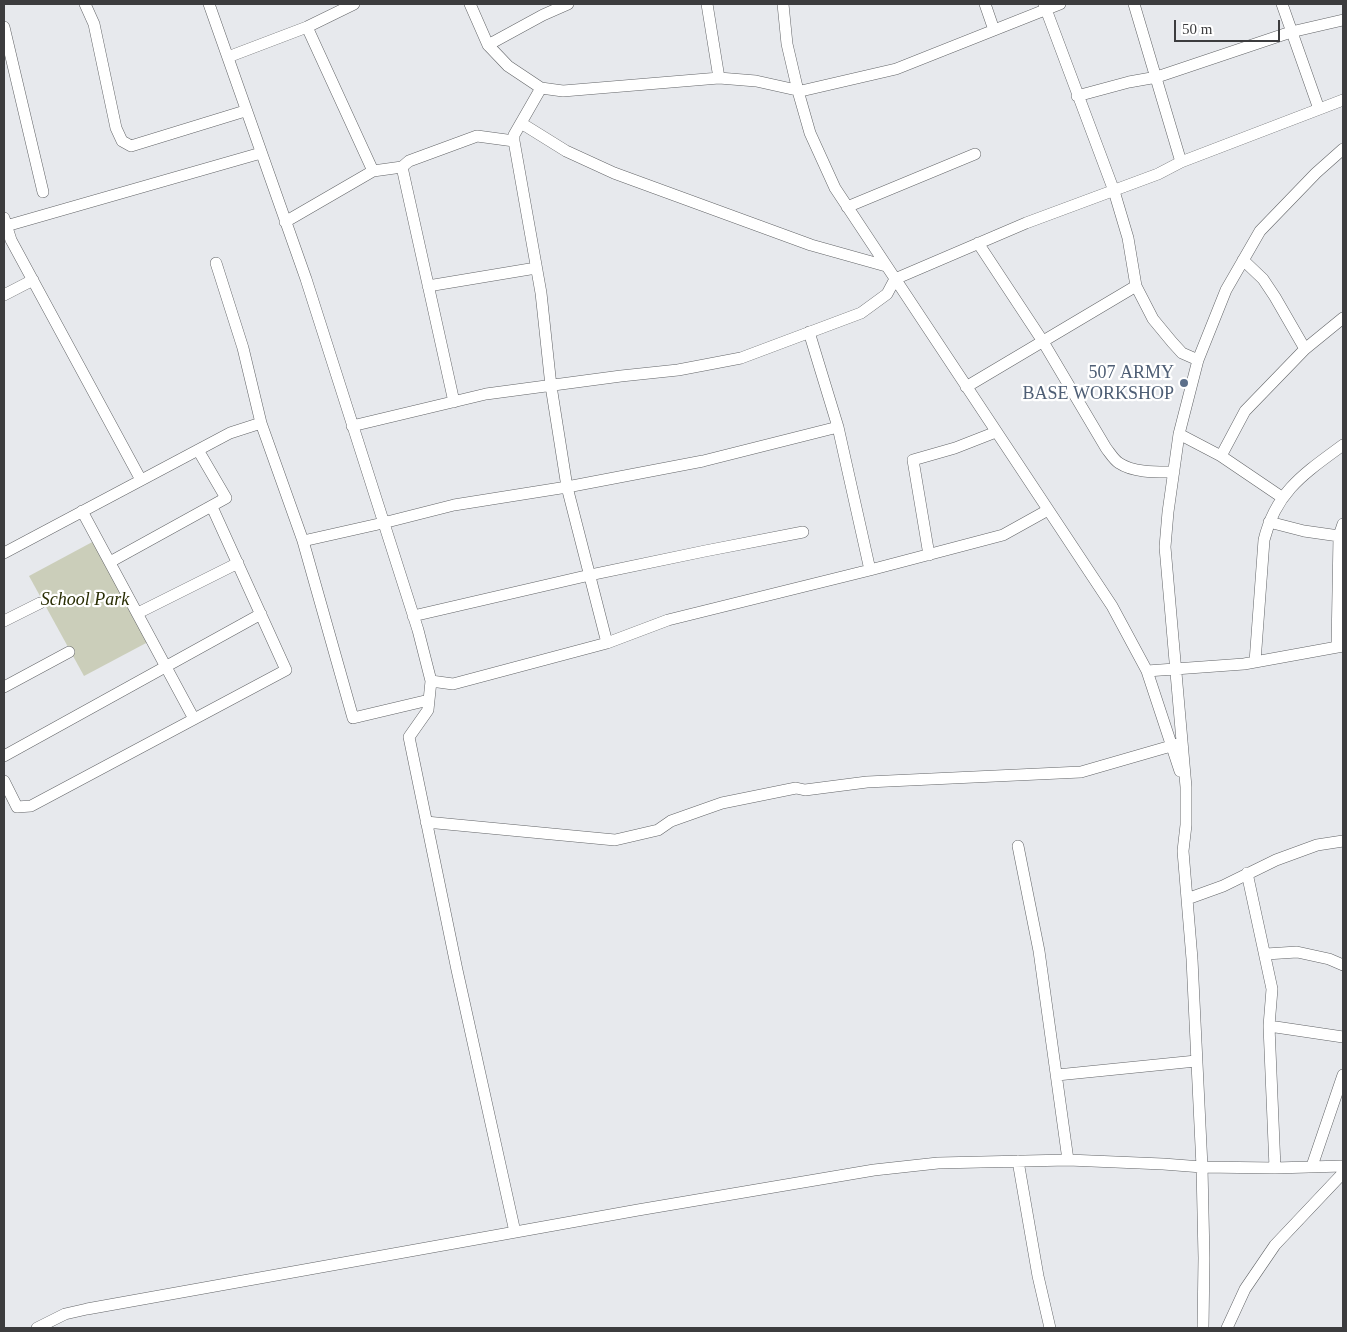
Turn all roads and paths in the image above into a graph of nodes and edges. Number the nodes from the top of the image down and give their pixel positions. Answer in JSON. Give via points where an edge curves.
{"nodes":[{"id":1,"x":85,"y":4,"type":"edge"},
{"id":2,"x":209,"y":4,"type":"edge"},
{"id":3,"x":354,"y":4,"type":"edge"},
{"id":4,"x":470,"y":4,"type":"edge"},
{"id":5,"x":568,"y":4,"type":"edge"},
{"id":6,"x":707,"y":4,"type":"edge"},
{"id":7,"x":783,"y":4,"type":"edge"},
{"id":8,"x":985,"y":4,"type":"edge"},
{"id":9,"x":1060,"y":4,"type":"edge"},
{"id":10,"x":1134,"y":4,"type":"edge"},
{"id":11,"x":1282,"y":4,"type":"edge"},
{"id":12,"x":1045,"y":6,"type":"edge"},
{"id":13,"x":1343,"y":20,"type":"edge"},
{"id":14,"x":4,"y":27,"type":"edge"},
{"id":15,"x":307,"y":27,"type":"junction"},
{"id":16,"x":994,"y":30,"type":"junction"},
{"id":17,"x":1291,"y":32,"type":"junction"},
{"id":18,"x":488,"y":45,"type":"junction"},
{"id":19,"x":228,"y":57,"type":"junction"},
{"id":20,"x":1157,"y":77,"type":"junction"},
{"id":21,"x":719,"y":78,"type":"junction"},
{"id":22,"x":542,"y":88,"type":"junction"},
{"id":23,"x":798,"y":91,"type":"junction"},
{"id":24,"x":1077,"y":96,"type":"junction"},
{"id":25,"x":1343,"y":100,"type":"edge"},
{"id":26,"x":1319,"y":109,"type":"junction"},
{"id":27,"x":245,"y":111,"type":"junction"},
{"id":28,"x":521,"y":123,"type":"junction"},
{"id":29,"x":514,"y":141,"type":"junction"},
{"id":30,"x":1343,"y":149,"type":"edge"},
{"id":31,"x":261,"y":153,"type":"junction"},
{"id":32,"x":975,"y":154,"type":"dead end"},
{"id":33,"x":1181,"y":162,"type":"junction"},
{"id":34,"x":402,"y":167,"type":"junction"},
{"id":35,"x":373,"y":171,"type":"junction"},
{"id":36,"x":1114,"y":190,"type":"junction"},
{"id":37,"x":43,"y":192,"type":"dead end"},
{"id":38,"x":847,"y":207,"type":"junction"},
{"id":39,"x":5,"y":222,"type":"edge"},
{"id":40,"x":285,"y":222,"type":"junction"},
{"id":41,"x":978,"y":243,"type":"junction"},
{"id":42,"x":1243,"y":260,"type":"junction"},
{"id":43,"x":216,"y":263,"type":"dead end"},
{"id":44,"x":886,"y":266,"type":"junction"},
{"id":45,"x":536,"y":268,"type":"junction"},
{"id":46,"x":895,"y":279,"type":"junction"},
{"id":47,"x":32,"y":280,"type":"junction"},
{"id":48,"x":428,"y":286,"type":"junction"},
{"id":49,"x":1136,"y":286,"type":"junction"},
{"id":50,"x":4,"y":295,"type":"edge"},
{"id":51,"x":1343,"y":318,"type":"edge"},
{"id":52,"x":809,"y":332,"type":"junction"},
{"id":53,"x":1042,"y":340,"type":"junction"},
{"id":54,"x":1305,"y":349,"type":"junction"},
{"id":55,"x":1198,"y":360,"type":"junction"},
{"id":56,"x":551,"y":386,"type":"junction"},
{"id":57,"x":966,"y":387,"type":"junction"},
{"id":58,"x":454,"y":402,"type":"junction"},
{"id":59,"x":261,"y":423,"type":"junction"},
{"id":60,"x":352,"y":426,"type":"junction"},
{"id":61,"x":838,"y":427,"type":"junction"},
{"id":62,"x":996,"y":432,"type":"junction"},
{"id":63,"x":1179,"y":434,"type":"junction"},
{"id":64,"x":1343,"y":445,"type":"edge"},
{"id":65,"x":198,"y":450,"type":"junction"},
{"id":66,"x":1221,"y":456,"type":"junction"},
{"id":67,"x":1174,"y":472,"type":"junction"},
{"id":68,"x":140,"y":480,"type":"junction"},
{"id":69,"x":567,"y":487,"type":"junction"},
{"id":70,"x":1282,"y":498,"type":"junction"},
{"id":71,"x":212,"y":507,"type":"junction"},
{"id":72,"x":1048,"y":510,"type":"junction"},
{"id":73,"x":82,"y":511,"type":"junction"},
{"id":74,"x":1269,"y":522,"type":"junction"},
{"id":75,"x":383,"y":523,"type":"junction"},
{"id":76,"x":1343,"y":524,"type":"edge"},
{"id":77,"x":803,"y":532,"type":"dead end"},
{"id":78,"x":1339,"y":536,"type":"junction"},
{"id":79,"x":303,"y":540,"type":"junction"},
{"id":80,"x":4,"y":553,"type":"edge"},
{"id":81,"x":929,"y":555,"type":"junction"},
{"id":82,"x":110,"y":562,"type":"junction"},
{"id":83,"x":238,"y":563,"type":"junction"},
{"id":84,"x":870,"y":570,"type":"junction"},
{"id":85,"x":590,"y":575,"type":"junction"},
{"id":86,"x":40,"y":604,"type":"dead end"},
{"id":87,"x":138,"y":613,"type":"junction"},
{"id":88,"x":261,"y":614,"type":"junction"},
{"id":89,"x":413,"y":616,"type":"junction"},
{"id":90,"x":4,"y":621,"type":"edge"},
{"id":91,"x":607,"y":643,"type":"junction"},
{"id":92,"x":1340,"y":646,"type":"edge"},
{"id":93,"x":69,"y":652,"type":"dead end"},
{"id":94,"x":1255,"y":662,"type":"junction"},
{"id":95,"x":166,"y":666,"type":"junction"},
{"id":96,"x":1176,"y":669,"type":"junction"},
{"id":97,"x":1147,"y":671,"type":"junction"},
{"id":98,"x":431,"y":681,"type":"junction"},
{"id":99,"x":4,"y":687,"type":"edge"},
{"id":100,"x":429,"y":700,"type":"junction"},
{"id":101,"x":194,"y":719,"type":"junction"},
{"id":102,"x":1177,"y":745,"type":"junction"},
{"id":103,"x":4,"y":756,"type":"edge"},
{"id":104,"x":4,"y":782,"type":"edge"},
{"id":105,"x":426,"y":822,"type":"junction"},
{"id":106,"x":1343,"y":842,"type":"edge"},
{"id":107,"x":1018,"y":846,"type":"dead end"},
{"id":108,"x":1247,"y":873,"type":"junction"},
{"id":109,"x":1187,"y":898,"type":"junction"},
{"id":110,"x":1266,"y":954,"type":"junction"},
{"id":111,"x":1343,"y":965,"type":"edge"},
{"id":112,"x":1269,"y":1026,"type":"junction"},
{"id":113,"x":1343,"y":1037,"type":"edge"},
{"id":114,"x":1196,"y":1060,"type":"junction"},
{"id":115,"x":1057,"y":1075,"type":"junction"},
{"id":116,"x":1343,"y":1075,"type":"edge"},
{"id":117,"x":1068,"y":1160,"type":"junction"},
{"id":118,"x":1018,"y":1161,"type":"junction"},
{"id":119,"x":1312,"y":1166,"type":"junction"},
{"id":120,"x":1343,"y":1166,"type":"edge"},
{"id":121,"x":1202,"y":1167,"type":"junction"},
{"id":122,"x":1275,"y":1168,"type":"junction"},
{"id":123,"x":1343,"y":1173,"type":"edge"},
{"id":124,"x":515,"y":1232,"type":"junction"},
{"id":125,"x":37,"y":1328,"type":"edge"},
{"id":126,"x":1050,"y":1328,"type":"edge"},
{"id":127,"x":1203,"y":1328,"type":"edge"},
{"id":128,"x":1227,"y":1328,"type":"edge"}],
"edges":[{"from":1,"to":27,"type":"street","via":[[94,24],[116,128],[122,141],[131,146]]},
{"from":2,"to":19,"type":"street"},
{"from":3,"to":15,"type":"street"},
{"from":4,"to":18,"type":"street"},
{"from":5,"to":18,"type":"street"},
{"from":6,"to":21,"type":"street"},
{"from":7,"to":23,"type":"street","via":[[787,44]]},
{"from":8,"to":16,"type":"street"},
{"from":9,"to":12,"type":"street"},
{"from":10,"to":20,"type":"street"},
{"from":11,"to":17,"type":"street"},
{"from":12,"to":16,"type":"street"},
{"from":12,"to":24,"type":"street"},
{"from":13,"to":17,"type":"street"},
{"from":14,"to":37,"type":"street"},
{"from":15,"to":19,"type":"street"},
{"from":15,"to":35,"type":"street"},
{"from":16,"to":23,"type":"street","via":[[896,69]]},
{"from":17,"to":20,"type":"street"},
{"from":17,"to":26,"type":"street"},
{"from":18,"to":22,"type":"street","via":[[508,66]]},
{"from":19,"to":27,"type":"street"},
{"from":20,"to":24,"type":"street"},
{"from":20,"to":33,"type":"street"},
{"from":21,"to":22,"type":"street","via":[[563,91]]},
{"from":21,"to":23,"type":"street","via":[[756,81]]},
{"from":22,"to":28,"type":"street"},
{"from":23,"to":38,"type":"street","via":[[810,134],[834,188]]},
{"from":24,"to":36,"type":"street"},
{"from":25,"to":26,"type":"street"},
{"from":26,"to":33,"type":"street"},
{"from":27,"to":31,"type":"street"},
{"from":28,"to":29,"type":"street"},
{"from":28,"to":44,"type":"street","via":[[566,151],[614,173],[811,245]]},
{"from":29,"to":34,"type":"street","via":[[477,136],[409,161]]},
{"from":29,"to":45,"type":"street"},
{"from":30,"to":42,"type":"street","via":[[1260,231]]},
{"from":31,"to":39,"type":"street"},
{"from":31,"to":40,"type":"street"},
{"from":32,"to":38,"type":"street"},
{"from":33,"to":36,"type":"street"},
{"from":34,"to":35,"type":"street"},
{"from":34,"to":48,"type":"street"},
{"from":35,"to":40,"type":"street"},
{"from":36,"to":41,"type":"street"},
{"from":36,"to":49,"type":"street","via":[[1128,238]]},
{"from":38,"to":44,"type":"street"},
{"from":39,"to":47,"type":"street"},
{"from":40,"to":60,"type":"street"},
{"from":41,"to":46,"type":"street"},
{"from":41,"to":53,"type":"street"},
{"from":42,"to":54,"type":"street","via":[[1275,296]]},
{"from":42,"to":55,"type":"street","via":[[1226,290]]},
{"from":43,"to":59,"type":"street"},
{"from":44,"to":46,"type":"street"},
{"from":45,"to":48,"type":"street"},
{"from":45,"to":56,"type":"street"},
{"from":46,"to":52,"type":"street","via":[[887,294],[861,313]]},
{"from":46,"to":57,"type":"street"},
{"from":47,"to":50,"type":"street"},
{"from":47,"to":68,"type":"street"},
{"from":48,"to":58,"type":"street"},
{"from":49,"to":53,"type":"street"},
{"from":49,"to":55,"type":"street","via":[[1153,319],[1172,342],[1182,352]]},
{"from":51,"to":54,"type":"street"},
{"from":52,"to":56,"type":"street","via":[[741,358],[678,370]]},
{"from":52,"to":61,"type":"street"},
{"from":53,"to":57,"type":"street"},
{"from":53,"to":67,"type":"street","via":[[1118,463],[1153,472]]},
{"from":54,"to":66,"type":"street","via":[[1244,411]]},
{"from":55,"to":63,"type":"street"},
{"from":56,"to":58,"type":"street","via":[[486,394]]},
{"from":56,"to":69,"type":"street"},
{"from":57,"to":62,"type":"street"},
{"from":58,"to":60,"type":"street"},
{"from":59,"to":65,"type":"street","via":[[230,433]]},
{"from":59,"to":79,"type":"street"},
{"from":60,"to":75,"type":"street"},
{"from":61,"to":69,"type":"street","via":[[703,461]]},
{"from":61,"to":84,"type":"street"},
{"from":62,"to":72,"type":"street"},
{"from":62,"to":81,"type":"street","via":[[913,460]]},
{"from":63,"to":66,"type":"street"},
{"from":63,"to":67,"type":"street"},
{"from":64,"to":70,"type":"street","via":[[1316,464]]},
{"from":65,"to":68,"type":"street"},
{"from":65,"to":71,"type":"street","via":[[226,498]]},
{"from":66,"to":70,"type":"street"},
{"from":67,"to":96,"type":"street","via":[[1165,547]]},
{"from":68,"to":73,"type":"street"},
{"from":69,"to":75,"type":"street","via":[[454,505]]},
{"from":69,"to":85,"type":"street"},
{"from":70,"to":74,"type":"street"},
{"from":71,"to":82,"type":"street"},
{"from":71,"to":83,"type":"street"},
{"from":72,"to":81,"type":"street","via":[[1003,535]]},
{"from":72,"to":97,"type":"street","via":[[1112,606]]},
{"from":73,"to":80,"type":"street"},
{"from":73,"to":82,"type":"street"},
{"from":74,"to":78,"type":"street"},
{"from":74,"to":94,"type":"street","via":[[1264,540]]},
{"from":75,"to":79,"type":"street"},
{"from":75,"to":89,"type":"street"},
{"from":76,"to":78,"type":"street"},
{"from":77,"to":85,"type":"street"},
{"from":78,"to":92,"type":"street"},
{"from":79,"to":100,"type":"street","via":[[353,718]]},
{"from":81,"to":84,"type":"street"},
{"from":82,"to":87,"type":"street"},
{"from":83,"to":87,"type":"street"},
{"from":83,"to":88,"type":"street"},
{"from":84,"to":91,"type":"street","via":[[668,620]]},
{"from":85,"to":89,"type":"street"},
{"from":85,"to":91,"type":"street"},
{"from":86,"to":90,"type":"street"},
{"from":87,"to":95,"type":"street"},
{"from":88,"to":95,"type":"street"},
{"from":88,"to":101,"type":"street","via":[[286,670]]},
{"from":89,"to":98,"type":"street"},
{"from":91,"to":98,"type":"street","via":[[453,684]]},
{"from":92,"to":94,"type":"street"},
{"from":93,"to":99,"type":"street"},
{"from":94,"to":96,"type":"street"},
{"from":95,"to":101,"type":"street"},
{"from":95,"to":103,"type":"street"},
{"from":96,"to":97,"type":"street"},
{"from":96,"to":102,"type":"street"},
{"from":97,"to":102,"type":"street"},
{"from":98,"to":100,"type":"street"},
{"from":100,"to":105,"type":"street","via":[[428,710],[409,737]]},
{"from":101,"to":104,"type":"street","via":[[31,806],[17,807]]},
{"from":102,"to":105,"type":"street","via":[[1081,772],[867,782],[805,790],[796,788],[722,803],[671,821],[658,830],[616,840]]},
{"from":102,"to":109,"type":"street","via":[[1186,787],[1183,851]]},
{"from":105,"to":124,"type":"street"},
{"from":106,"to":108,"type":"street","via":[[1317,845]]},
{"from":107,"to":115,"type":"street","via":[[1039,951]]},
{"from":108,"to":109,"type":"street","via":[[1223,886]]},
{"from":108,"to":110,"type":"street"},
{"from":109,"to":114,"type":"street"},
{"from":110,"to":111,"type":"street","via":[[1297,952]]},
{"from":110,"to":112,"type":"street","via":[[1272,989]]},
{"from":112,"to":113,"type":"street"},
{"from":112,"to":122,"type":"street"},
{"from":114,"to":115,"type":"street"},
{"from":114,"to":121,"type":"street"},
{"from":115,"to":117,"type":"street"},
{"from":116,"to":119,"type":"street"},
{"from":117,"to":118,"type":"street"},
{"from":117,"to":121,"type":"street"},
{"from":118,"to":124,"type":"street","via":[[938,1163],[874,1170]]},
{"from":118,"to":126,"type":"street","via":[[1034,1258]]},
{"from":119,"to":120,"type":"street"},
{"from":119,"to":122,"type":"street"},
{"from":121,"to":122,"type":"street"},
{"from":121,"to":127,"type":"street"},
{"from":123,"to":128,"type":"street","via":[[1275,1245],[1245,1289]]},
{"from":124,"to":125,"type":"street","via":[[87,1309],[65,1314]]}]}
